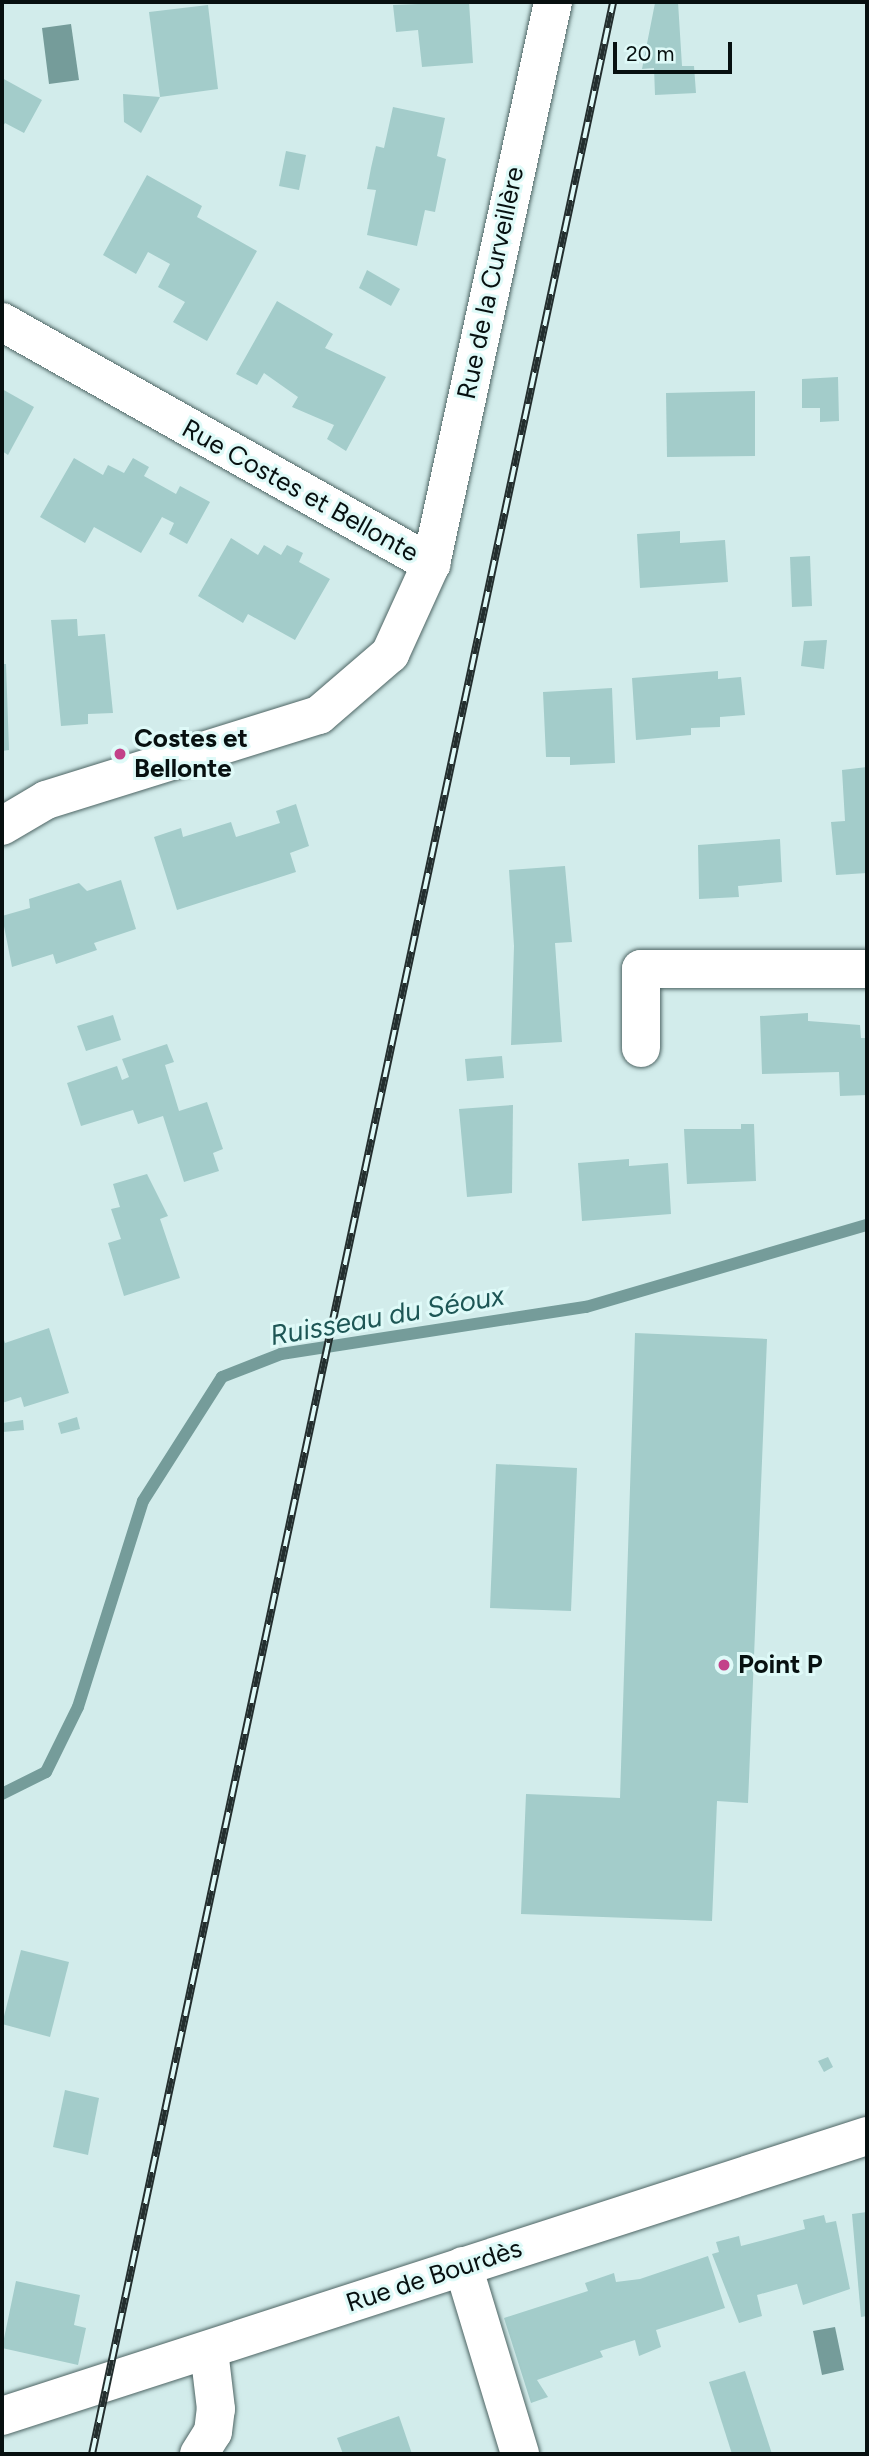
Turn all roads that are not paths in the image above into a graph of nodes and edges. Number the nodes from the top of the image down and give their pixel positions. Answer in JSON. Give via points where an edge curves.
{"nodes":[{"id":1,"x":553,"y":2,"type":"edge"},
{"id":2,"x":2,"y":322,"type":"edge"},
{"id":3,"x":430,"y":565,"type":"junction"},
{"id":4,"x":2,"y":826,"type":"edge"},
{"id":5,"x":867,"y":969,"type":"edge"},
{"id":6,"x":641,"y":1048,"type":"dead end"},
{"id":7,"x":867,"y":2136,"type":"edge"},
{"id":8,"x":463,"y":2266,"type":"junction"},
{"id":9,"x":209,"y":2350,"type":"junction"},
{"id":10,"x":2,"y":2416,"type":"edge"},
{"id":11,"x":199,"y":2454,"type":"edge"},
{"id":12,"x":520,"y":2454,"type":"edge"}],
"edges":[{"from":1,"to":3,"type":"street","name":"Rue de la Curveillère"},
{"from":2,"to":3,"type":"street","name":"Rue Costes et Bellonte"},
{"from":3,"to":4,"type":"street","name":"Rue Costes et Bellonte","via":[[390,654],[319,715],[46,800]]},
{"from":5,"to":6,"type":"street","via":[[641,969]]},
{"from":7,"to":8,"type":"street","name":"Rue de Bourdès"},
{"from":8,"to":9,"type":"street","name":"Rue de Bourdès"},
{"from":8,"to":12,"type":"street"},
{"from":9,"to":10,"type":"street","name":"Rue de Bourdès"},
{"from":9,"to":11,"type":"street","via":[[216,2409],[213,2432]]}]}
